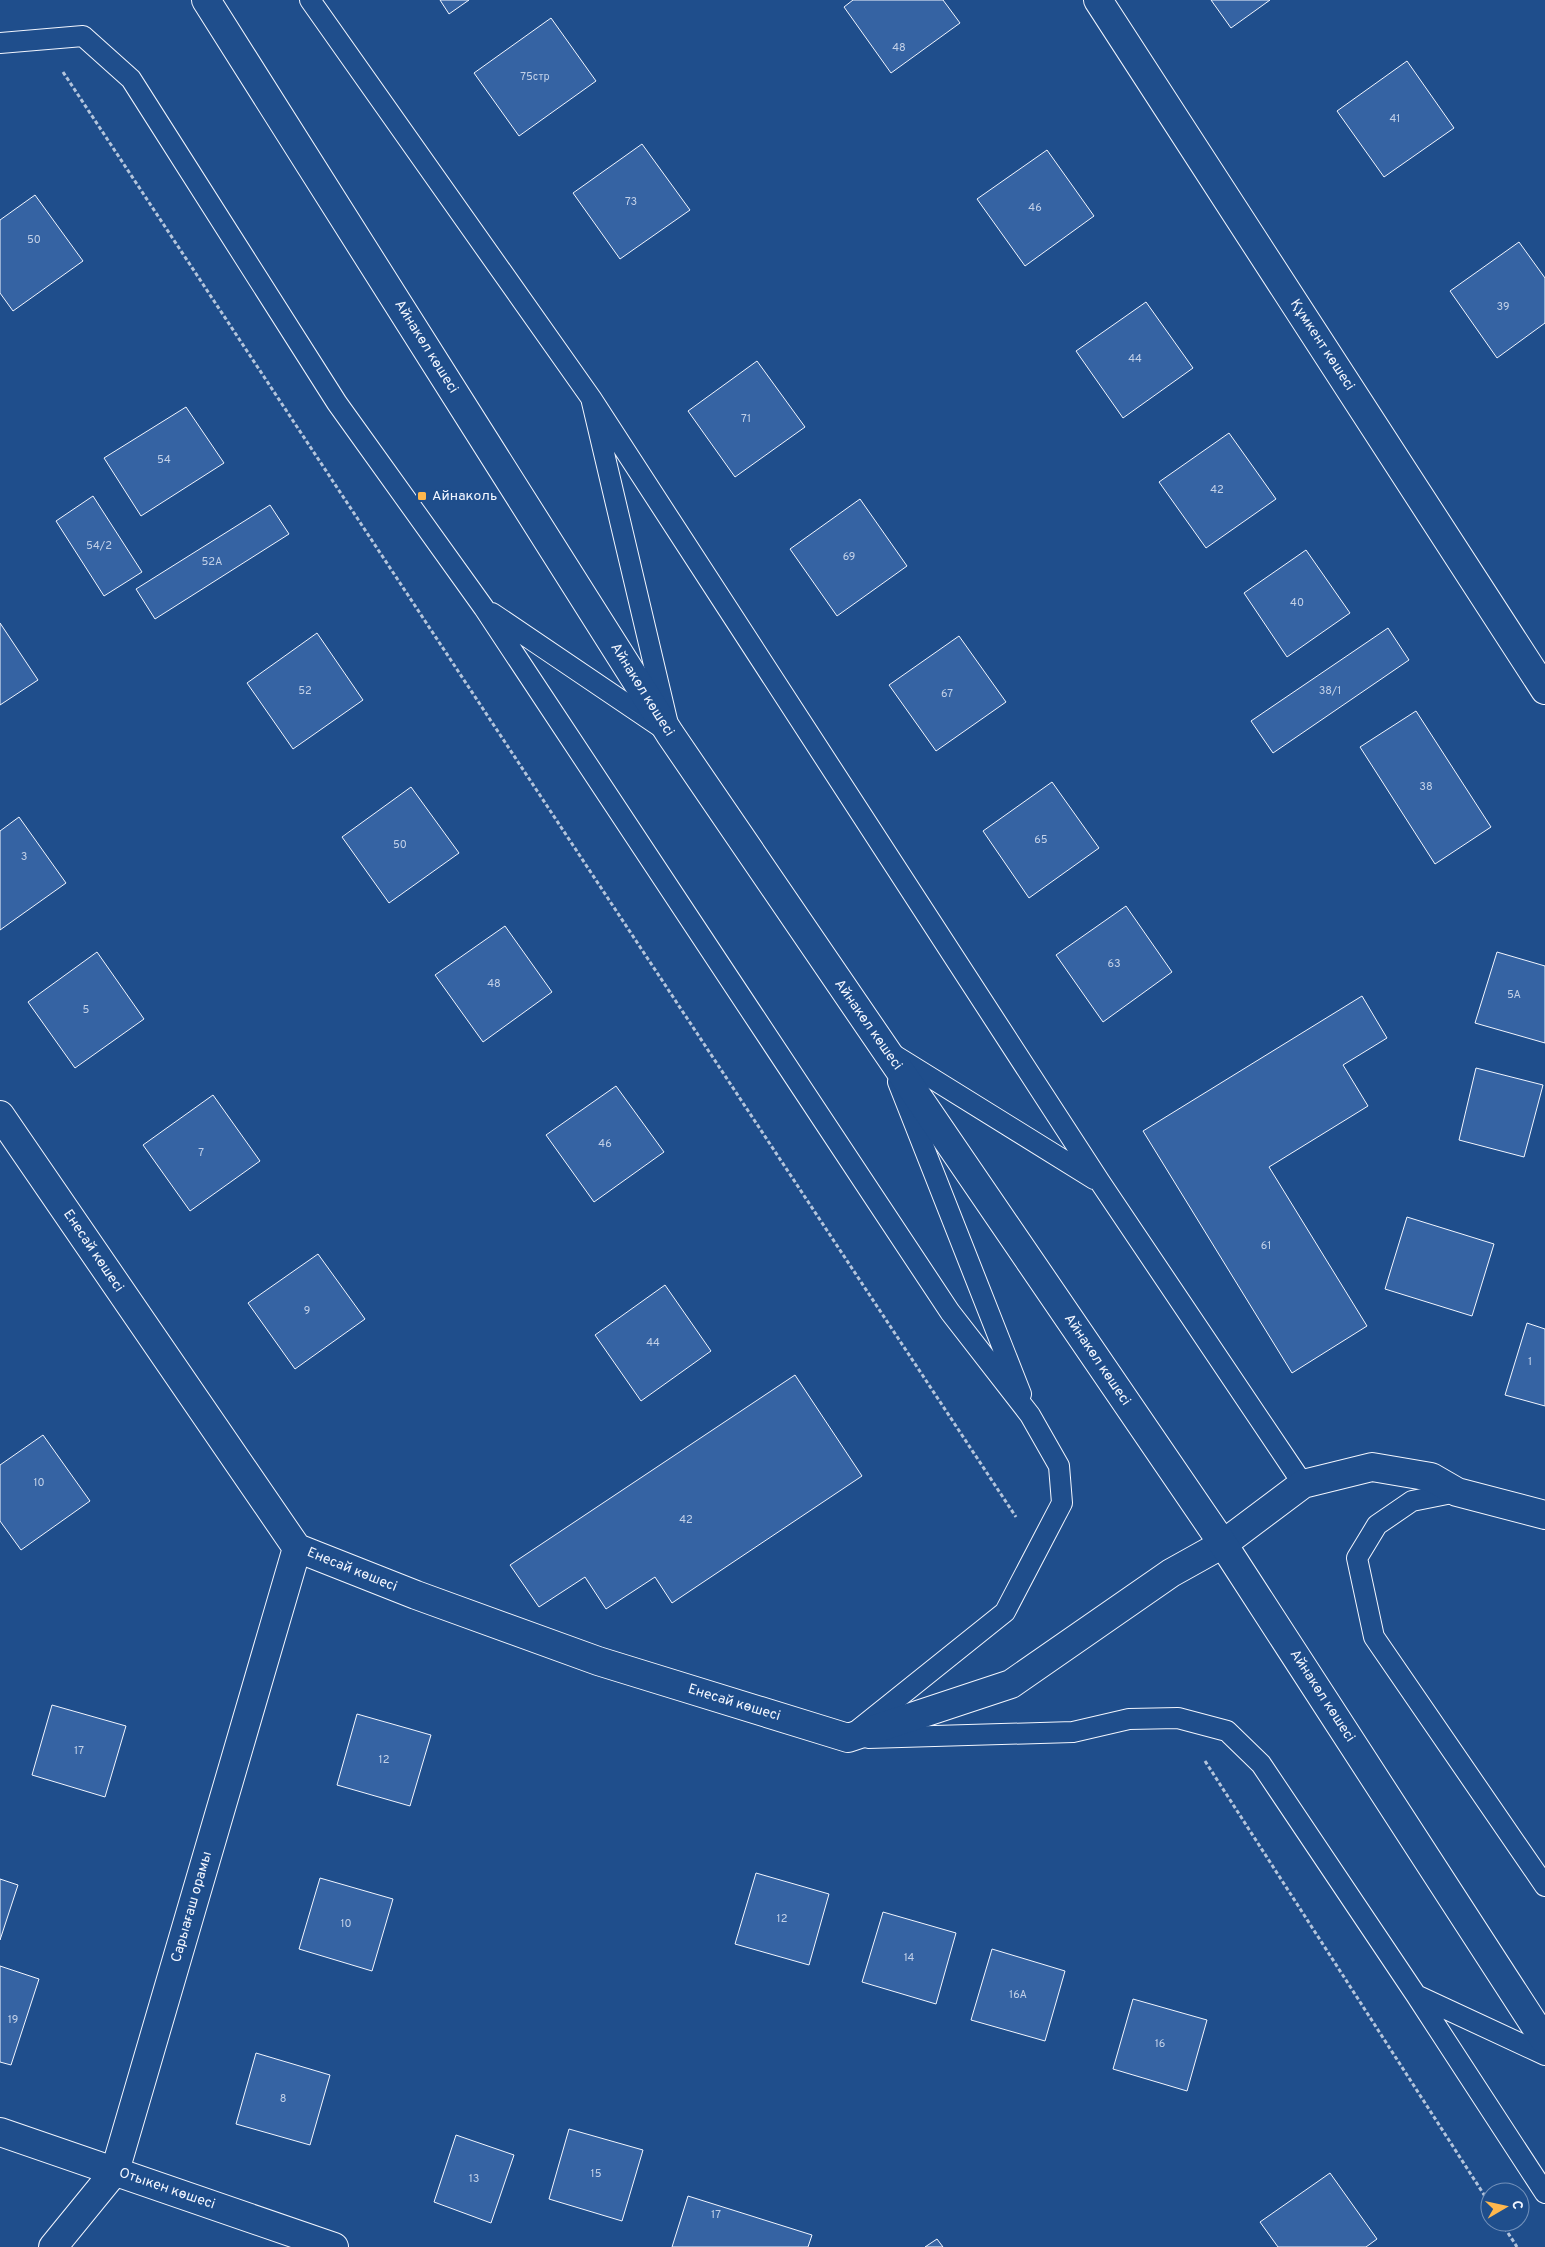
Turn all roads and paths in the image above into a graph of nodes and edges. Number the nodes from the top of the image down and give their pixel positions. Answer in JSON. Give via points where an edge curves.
{"nodes":[{"id":1,"x":206,"y":0,"type":"edge"},
{"id":2,"x":310,"y":0,"type":"edge"},
{"id":3,"x":1098,"y":0,"type":"edge"},
{"id":4,"x":83,"y":36,"type":"junction"},
{"id":5,"x":0,"y":43,"type":"edge"},
{"id":6,"x":591,"y":398,"type":"junction"},
{"id":7,"x":484,"y":608,"type":"junction"},
{"id":8,"x":1545,"y":690,"type":"edge"},
{"id":9,"x":670,"y":734,"type":"junction"},
{"id":10,"x":885,"y":1050,"type":"junction"},
{"id":11,"x":0,"y":1115,"type":"edge"},
{"id":12,"x":1100,"y":1182,"type":"junction"},
{"id":13,"x":1030,"y":1415,"type":"junction"},
{"id":14,"x":1303,"y":1484,"type":"junction"},
{"id":15,"x":1457,"y":1492,"type":"junction"},
{"id":16,"x":1545,"y":1515,"type":"edge"},
{"id":17,"x":1223,"y":1544,"type":"junction"},
{"id":18,"x":297,"y":1548,"type":"junction"},
{"id":19,"x":1037,"y":1550,"type":"junction"},
{"id":20,"x":1178,"y":1718,"type":"junction"},
{"id":21,"x":848,"y":1738,"type":"junction"},
{"id":22,"x":1545,"y":1886,"type":"edge"},
{"id":23,"x":1416,"y":1995,"type":"junction"},
{"id":24,"x":1545,"y":2041,"type":"edge"},
{"id":25,"x":1545,"y":2056,"type":"edge"},
{"id":26,"x":0,"y":2132,"type":"edge"},
{"id":27,"x":115,"y":2171,"type":"junction"},
{"id":28,"x":1480,"y":2188,"type":"edge"},
{"id":29,"x":1545,"y":2193,"type":"edge"},
{"id":30,"x":1508,"y":2232,"type":"edge"},
{"id":31,"x":53,"y":2247,"type":"edge"},
{"id":32,"x":334,"y":2247,"type":"edge"},
{"id":33,"x":1518,"y":2247,"type":"edge"}],
"edges":[{"from":1,"to":9,"type":"street","name":"Айнакөл көшесі"},
{"from":2,"to":6,"type":"lane"},
{"from":3,"to":8,"type":"street","name":"Құмкент көшесі"},
{"from":4,"to":5,"type":"lane"},
{"from":4,"to":7,"type":"lane","via":[[132,79],[337,403]]},
{"from":4,"to":19,"type":"path","via":[[61,68]]},
{"from":6,"to":9,"type":"lane"},
{"from":6,"to":12,"type":"lane"},
{"from":7,"to":9,"type":"lane"},
{"from":7,"to":13,"type":"lane","via":[[950,1312]]},
{"from":9,"to":10,"type":"street","name":"Айнакөл көшесі"},
{"from":10,"to":12,"type":"lane"},
{"from":10,"to":13,"type":"lane"},
{"from":10,"to":17,"type":"street","name":"Айнакөл көшесі"},
{"from":11,"to":18,"type":"street","name":"Енесай көшесі"},
{"from":12,"to":14,"type":"lane"},
{"from":13,"to":19,"type":"lane","via":[[1059,1466],[1062,1504]]},
{"from":14,"to":15,"type":"street","via":[[1372,1467],[1430,1477]]},
{"from":14,"to":17,"type":"street"},
{"from":15,"to":16,"type":"street"},
{"from":15,"to":22,"type":"lane","via":[[1412,1501],[1377,1526],[1357,1558],[1374,1637]]},
{"from":17,"to":21,"type":"street","via":[[1171,1573],[1011,1684]]},
{"from":17,"to":24,"type":"street","name":"Айнакөл көшесі"},
{"from":18,"to":21,"type":"street","name":"Енесай көшесі","via":[[416,1596],[598,1661]]},
{"from":18,"to":27,"type":"street","name":"Сарыағаш орамы"},
{"from":19,"to":21,"type":"lane","via":[[1005,1612]]},
{"from":20,"to":21,"type":"lane","via":[[1129,1719],[1073,1732]]},
{"from":20,"to":23,"type":"lane","via":[[1227,1731],[1261,1764]]},
{"from":20,"to":28,"type":"path"},
{"from":23,"to":25,"type":"lane"},
{"from":23,"to":29,"type":"lane"},
{"from":26,"to":27,"type":"street","name":"Отыкен көшесі"},
{"from":27,"to":31,"type":"street","name":"Сарыағаш орамы"},
{"from":27,"to":32,"type":"street","name":"Отыкен көшесі"},
{"from":30,"to":33,"type":"path"}]}
